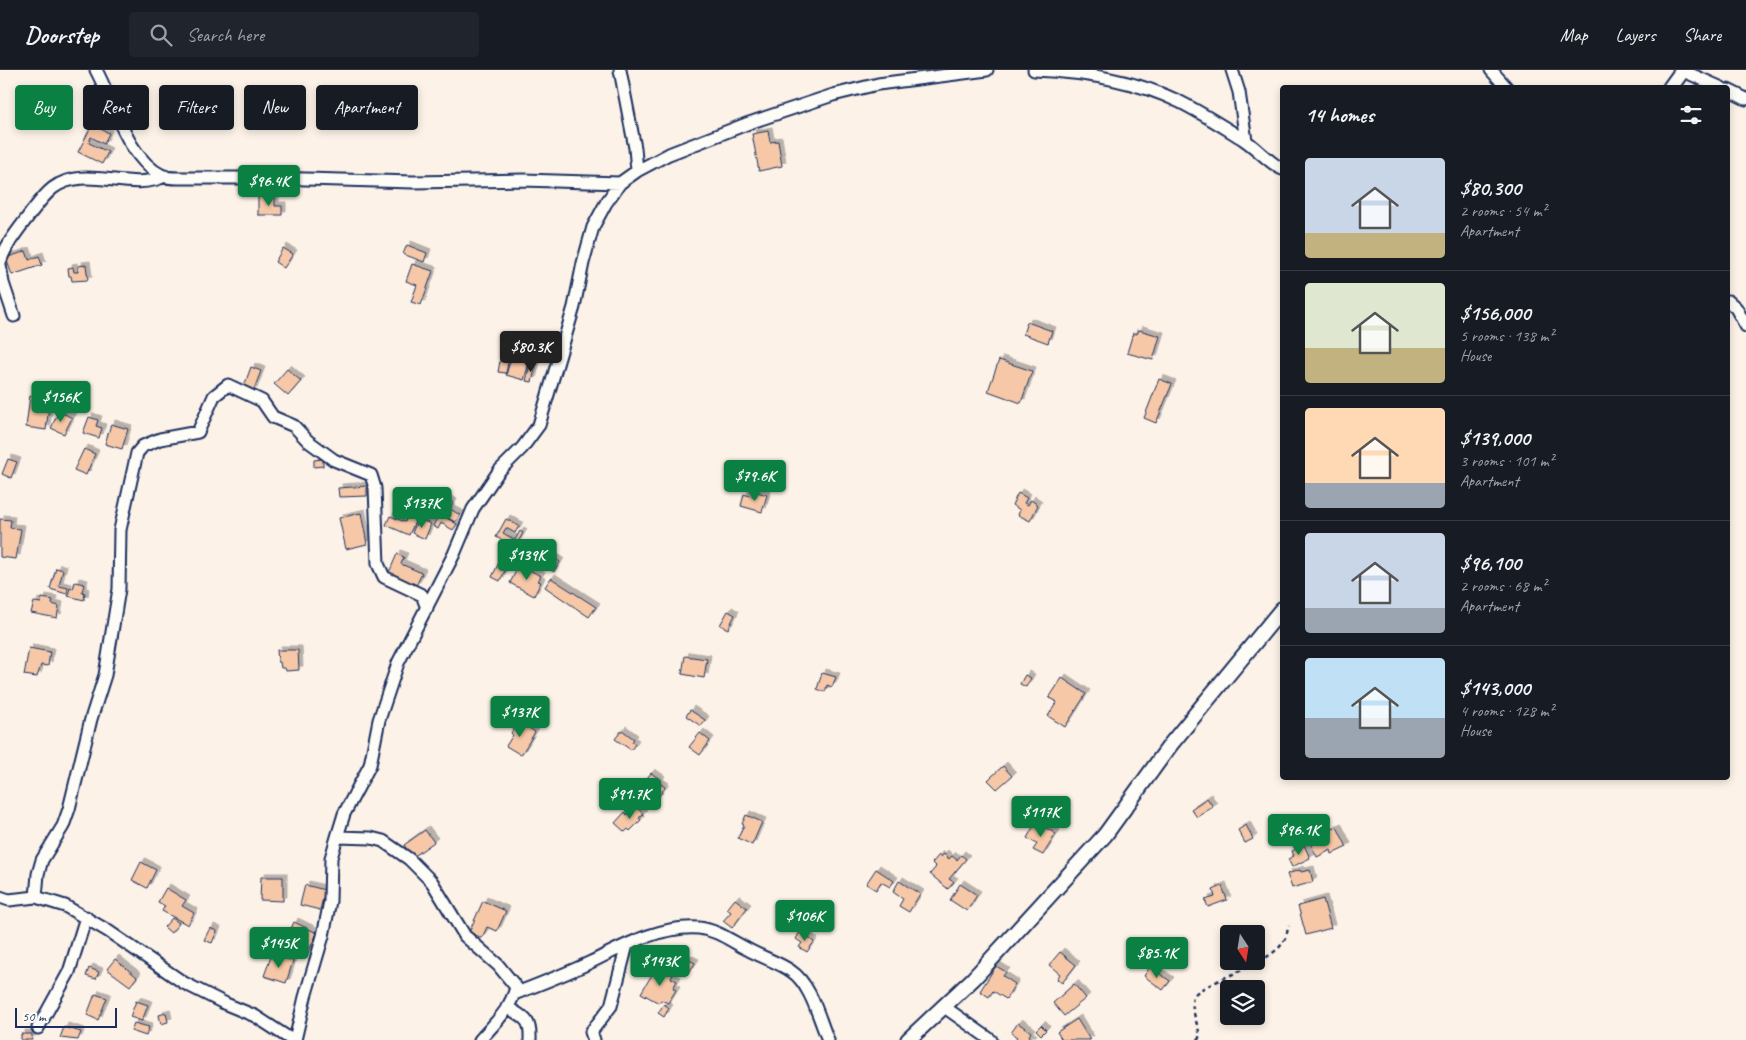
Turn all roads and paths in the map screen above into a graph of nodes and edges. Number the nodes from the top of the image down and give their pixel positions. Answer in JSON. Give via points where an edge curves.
{"nodes":[{"id":1,"x":96,"y":70,"type":"edge"},
{"id":2,"x":620,"y":70,"type":"edge"},
{"id":3,"x":987,"y":70,"type":"edge"},
{"id":4,"x":1034,"y":70,"type":"edge"},
{"id":5,"x":1232,"y":70,"type":"edge"},
{"id":6,"x":1491,"y":70,"type":"edge"},
{"id":7,"x":1682,"y":70,"type":"edge"},
{"id":8,"x":1504,"y":85,"type":"edge"},
{"id":9,"x":1672,"y":85,"type":"edge"},
{"id":10,"x":1715,"y":85,"type":"edge"},
{"id":11,"x":1730,"y":91,"type":"edge"},
{"id":12,"x":1746,"y":99,"type":"edge"},
{"id":13,"x":1246,"y":141,"type":"junction"},
{"id":14,"x":1280,"y":168,"type":"edge"},
{"id":15,"x":636,"y":171,"type":"junction"},
{"id":16,"x":164,"y":176,"type":"junction"},
{"id":17,"x":620,"y":183,"type":"junction"},
{"id":18,"x":0,"y":264,"type":"edge"},
{"id":19,"x":1730,"y":303,"type":"edge"},
{"id":20,"x":14,"y":316,"type":"dead end"},
{"id":21,"x":1746,"y":326,"type":"edge"},
{"id":22,"x":428,"y":608,"type":"junction"},
{"id":23,"x":1280,"y":611,"type":"edge"},
{"id":24,"x":337,"y":837,"type":"junction"},
{"id":25,"x":0,"y":897,"type":"edge"},
{"id":26,"x":36,"y":897,"type":"junction"},
{"id":27,"x":86,"y":917,"type":"junction"},
{"id":28,"x":1289,"y":926,"type":"dead end"},
{"id":29,"x":626,"y":945,"type":"junction"},
{"id":30,"x":514,"y":994,"type":"junction"},
{"id":31,"x":943,"y":1006,"type":"junction"},
{"id":32,"x":507,"y":1007,"type":"junction"},
{"id":33,"x":38,"y":1028,"type":"dead end"},
{"id":34,"x":290,"y":1039,"type":"edge"},
{"id":35,"x":480,"y":1040,"type":"edge"},
{"id":36,"x":530,"y":1040,"type":"edge"},
{"id":37,"x":594,"y":1040,"type":"edge"},
{"id":38,"x":828,"y":1040,"type":"edge"},
{"id":39,"x":908,"y":1040,"type":"edge"},
{"id":40,"x":992,"y":1040,"type":"edge"},
{"id":41,"x":1198,"y":1040,"type":"edge"}],
"edges":[{"from":1,"to":16,"type":"street","via":[[128,140],[143,159]]},
{"from":2,"to":15,"type":"street"},
{"from":3,"to":15,"type":"street","via":[[878,84],[833,95],[749,123],[669,154]]},
{"from":4,"to":13,"type":"street","via":[[1098,76],[1149,89],[1179,102]]},
{"from":5,"to":13,"type":"street","via":[[1239,92]]},
{"from":6,"to":8,"type":"street"},
{"from":7,"to":9,"type":"street"},
{"from":7,"to":10,"type":"street"},
{"from":11,"to":12,"type":"street"},
{"from":13,"to":14,"type":"street"},
{"from":15,"to":17,"type":"street"},
{"from":16,"to":17,"type":"street"},
{"from":16,"to":18,"type":"street","via":[[138,182],[83,178],[54,188],[4,249]]},
{"from":17,"to":22,"type":"street","via":[[593,227],[574,307],[539,425],[499,471],[473,509]]},
{"from":18,"to":20,"type":"street"},
{"from":19,"to":21,"type":"street"},
{"from":22,"to":24,"type":"street","via":[[398,663],[379,720],[370,764],[344,814]]},
{"from":22,"to":26,"type":"street","via":[[422,595],[384,577],[378,564],[376,488],[371,475],[322,452],[294,426],[273,416],[262,401],[228,385],[214,396],[198,432],[160,439],[143,446],[137,453],[132,470],[120,530],[119,589],[105,675],[66,818],[42,860]]},
{"from":23,"to":31,"type":"street","via":[[1171,744],[1105,835],[973,979]]},
{"from":24,"to":30,"type":"street","via":[[383,841],[409,859],[432,882],[465,936],[510,978],[516,987]]},
{"from":24,"to":34,"type":"street","via":[[331,858],[330,901],[323,936]]},
{"from":25,"to":26,"type":"street","via":[[9,900]]},
{"from":26,"to":27,"type":"street"},
{"from":27,"to":33,"type":"street","via":[[69,972]]},
{"from":27,"to":34,"type":"street","via":[[184,983],[255,1016]]},
{"from":28,"to":41,"type":"path","via":[[1283,943],[1269,956],[1200,989],[1193,997]]},
{"from":29,"to":30,"type":"street"},
{"from":29,"to":37,"type":"street","via":[[611,1006],[591,1032]]},
{"from":29,"to":38,"type":"street","via":[[678,928],[700,928],[721,934],[792,971],[806,985]]},
{"from":30,"to":32,"type":"street"},
{"from":31,"to":39,"type":"street"},
{"from":31,"to":40,"type":"street"},
{"from":32,"to":35,"type":"street"},
{"from":32,"to":36,"type":"street","via":[[528,1022]]}]}
